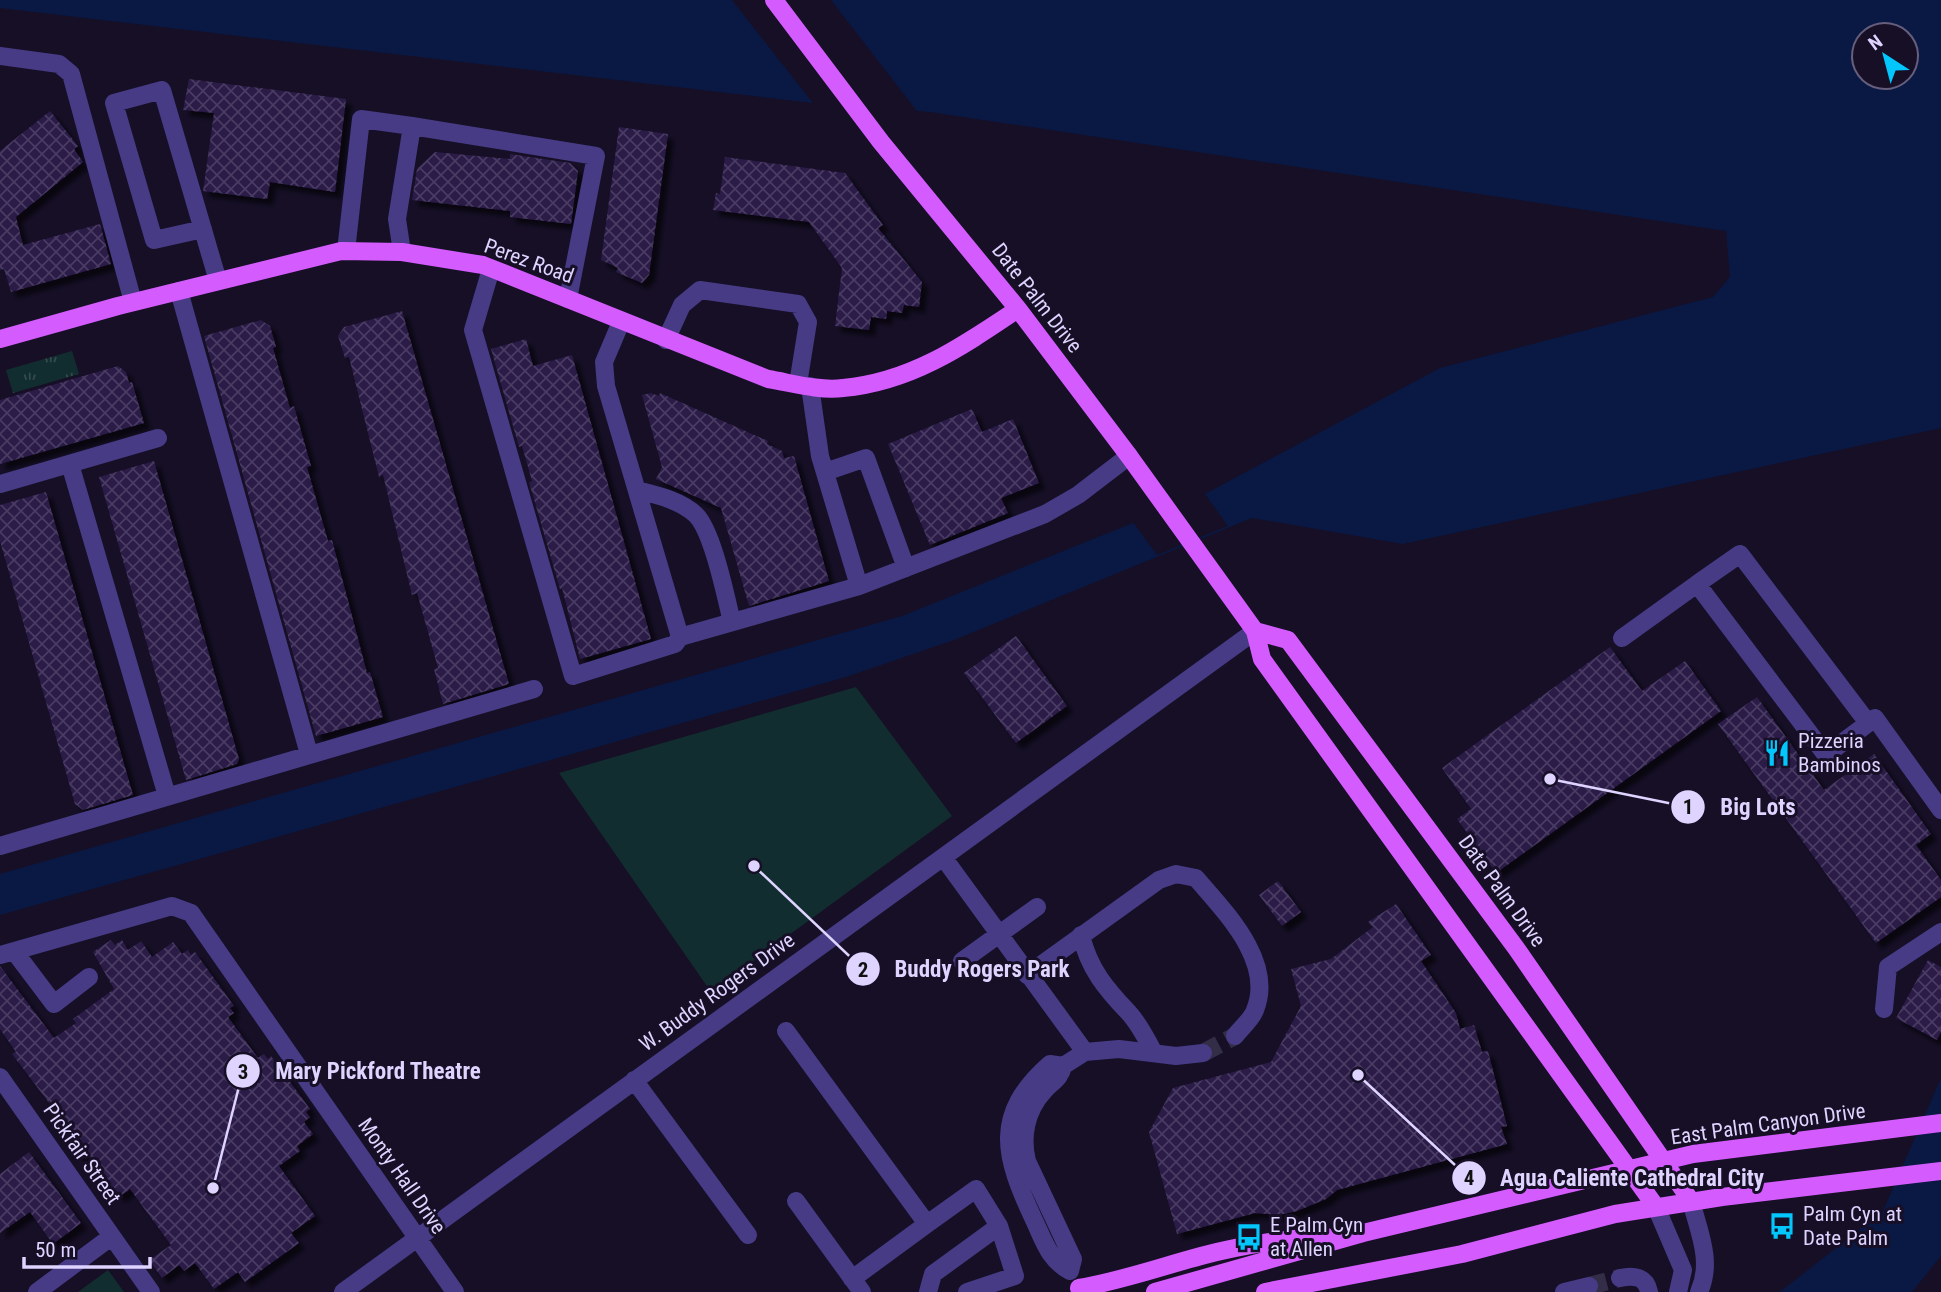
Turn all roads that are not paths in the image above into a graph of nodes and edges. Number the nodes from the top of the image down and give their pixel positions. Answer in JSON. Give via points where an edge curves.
{"nodes":[{"id":1,"x":774,"y":0,"type":"edge"},
{"id":2,"x":0,"y":56,"type":"edge"},
{"id":3,"x":412,"y":126,"type":"junction"},
{"id":4,"x":203,"y":229,"type":"junction"},
{"id":5,"x":346,"y":251,"type":"junction"},
{"id":6,"x":402,"y":252,"type":"junction"},
{"id":7,"x":491,"y":269,"type":"junction"},
{"id":8,"x":218,"y":281,"type":"junction"},
{"id":9,"x":178,"y":291,"type":"junction"},
{"id":10,"x":569,"y":299,"type":"junction"},
{"id":11,"x":133,"y":302,"type":"junction"},
{"id":12,"x":1018,"y":309,"type":"junction"},
{"id":13,"x":621,"y":322,"type":"junction"},
{"id":14,"x":0,"y":339,"type":"edge"},
{"id":15,"x":666,"y":340,"type":"junction"},
{"id":16,"x":804,"y":385,"type":"junction"},
{"id":17,"x":158,"y":438,"type":"dead end"},
{"id":18,"x":1129,"y":456,"type":"junction"},
{"id":19,"x":70,"y":464,"type":"junction"},
{"id":20,"x":825,"y":472,"type":"junction"},
{"id":21,"x":0,"y":484,"type":"edge"},
{"id":22,"x":637,"y":490,"type":"junction"},
{"id":23,"x":906,"y":568,"type":"junction"},
{"id":24,"x":1697,"y":584,"type":"junction"},
{"id":25,"x":859,"y":586,"type":"junction"},
{"id":26,"x":732,"y":622,"type":"junction"},
{"id":27,"x":1255,"y":631,"type":"junction"},
{"id":28,"x":680,"y":637,"type":"junction"},
{"id":29,"x":1622,"y":638,"type":"dead end"},
{"id":30,"x":534,"y":689,"type":"dead end"},
{"id":31,"x":1868,"y":723,"type":"junction"},
{"id":32,"x":309,"y":754,"type":"junction"},
{"id":33,"x":167,"y":796,"type":"junction"},
{"id":34,"x":1941,"y":810,"type":"edge"},
{"id":35,"x":0,"y":846,"type":"edge"},
{"id":36,"x":943,"y":857,"type":"junction"},
{"id":37,"x":1037,"y":906,"type":"dead end"},
{"id":38,"x":1941,"y":932,"type":"edge"},
{"id":39,"x":999,"y":935,"type":"junction"},
{"id":40,"x":1081,"y":935,"type":"junction"},
{"id":41,"x":7,"y":953,"type":"edge"},
{"id":42,"x":962,"y":961,"type":"dead end"},
{"id":43,"x":1027,"y":975,"type":"junction"},
{"id":44,"x":89,"y":977,"type":"dead end"},
{"id":45,"x":1884,"y":1009,"type":"dead end"},
{"id":46,"x":786,"y":1031,"type":"dead end"},
{"id":47,"x":1235,"y":1036,"type":"tunnel mouth"},
{"id":48,"x":1153,"y":1051,"type":"junction"},
{"id":49,"x":1085,"y":1052,"type":"junction"},
{"id":50,"x":1203,"y":1053,"type":"tunnel mouth"},
{"id":51,"x":0,"y":1077,"type":"edge"},
{"id":52,"x":634,"y":1080,"type":"junction"},
{"id":53,"x":1941,"y":1123,"type":"edge"},
{"id":54,"x":1663,"y":1161,"type":"junction"},
{"id":55,"x":1628,"y":1171,"type":"junction"},
{"id":56,"x":1941,"y":1171,"type":"edge"},
{"id":57,"x":796,"y":1201,"type":"dead end"},
{"id":58,"x":1691,"y":1201,"type":"junction"},
{"id":59,"x":1656,"y":1207,"type":"junction"},
{"id":60,"x":927,"y":1224,"type":"junction"},
{"id":61,"x":999,"y":1226,"type":"junction"},
{"id":62,"x":1363,"y":1233,"type":"junction"},
{"id":63,"x":748,"y":1235,"type":"dead end"},
{"id":64,"x":111,"y":1237,"type":"junction"},
{"id":65,"x":417,"y":1238,"type":"junction"},
{"id":66,"x":1619,"y":1278,"type":"tunnel mouth"},
{"id":67,"x":857,"y":1285,"type":"edge"},
{"id":68,"x":1589,"y":1286,"type":"dead end"},
{"id":69,"x":1081,"y":1290,"type":"edge"},
{"id":70,"x":37,"y":1292,"type":"edge"},
{"id":71,"x":151,"y":1292,"type":"edge"},
{"id":72,"x":343,"y":1292,"type":"edge"},
{"id":73,"x":455,"y":1292,"type":"edge"},
{"id":74,"x":928,"y":1292,"type":"edge"},
{"id":75,"x":967,"y":1292,"type":"edge"},
{"id":76,"x":1155,"y":1292,"type":"edge"},
{"id":77,"x":1265,"y":1292,"type":"edge"},
{"id":78,"x":1564,"y":1292,"type":"edge"},
{"id":79,"x":1649,"y":1292,"type":"edge"},
{"id":80,"x":1678,"y":1292,"type":"edge"},
{"id":81,"x":1699,"y":1292,"type":"edge"}],
"edges":[{"from":1,"to":12,"type":"main road","name":"Date Palm Drive","via":[[881,142]]},
{"from":2,"to":11,"type":"street","via":[[59,64],[71,74]]},
{"from":3,"to":5,"type":"street","via":[[361,119]]},
{"from":3,"to":6,"type":"street","via":[[397,219]]},
{"from":3,"to":10,"type":"street","via":[[596,156]]},
{"from":4,"to":4,"type":"street","via":[[162,90],[114,103],[154,240]]},
{"from":4,"to":8,"type":"street"},
{"from":5,"to":6,"type":"main road","name":"Perez Road"},
{"from":5,"to":8,"type":"main road","name":"Perez Road"},
{"from":6,"to":7,"type":"main road","name":"Perez Road"},
{"from":7,"to":10,"type":"main road","name":"Perez Road"},
{"from":7,"to":28,"type":"street","via":[[473,330],[573,676],[675,644]]},
{"from":8,"to":9,"type":"main road","name":"Perez Road"},
{"from":9,"to":11,"type":"main road","name":"Perez Road"},
{"from":9,"to":32,"type":"street"},
{"from":10,"to":13,"type":"main road","name":"Perez Road"},
{"from":11,"to":14,"type":"main road","name":"Perez Road"},
{"from":12,"to":16,"type":"main road","name":"Perez Road","via":[[928,367],[841,389]]},
{"from":12,"to":18,"type":"main road","name":"Date Palm Drive"},
{"from":13,"to":15,"type":"main road","name":"Perez Road"},
{"from":13,"to":22,"type":"street","via":[[604,362],[606,386]]},
{"from":15,"to":16,"type":"main road","name":"Perez Road","via":[[768,379]]},
{"from":15,"to":16,"type":"street","via":[[682,305],[700,290],[798,304],[808,322]]},
{"from":16,"to":20,"type":"street"},
{"from":17,"to":19,"type":"street"},
{"from":18,"to":23,"type":"street","via":[[1045,514]]},
{"from":18,"to":27,"type":"main road","name":"Date Palm Drive"},
{"from":19,"to":21,"type":"street"},
{"from":19,"to":33,"type":"street"},
{"from":20,"to":23,"type":"street","via":[[866,458]]},
{"from":20,"to":25,"type":"street"},
{"from":22,"to":26,"type":"street","via":[[663,496],[697,516],[714,554]]},
{"from":22,"to":28,"type":"street"},
{"from":23,"to":25,"type":"street"},
{"from":24,"to":29,"type":"street"},
{"from":24,"to":31,"type":"street","via":[[1741,554]]},
{"from":24,"to":31,"type":"street","via":[[1826,755]]},
{"from":25,"to":26,"type":"street"},
{"from":26,"to":28,"type":"street"},
{"from":27,"to":36,"type":"street","name":"W. Buddy Rogers Drive"},
{"from":27,"to":54,"type":"main road","name":"Date Palm Drive","via":[[1288,640],[1516,948]]},
{"from":27,"to":55,"type":"main road","name":"Date Palm Drive","via":[[1262,660]]},
{"from":30,"to":32,"type":"street"},
{"from":31,"to":34,"type":"street","via":[[1875,718]]},
{"from":32,"to":33,"type":"street"},
{"from":33,"to":35,"type":"street"},
{"from":36,"to":39,"type":"street"},
{"from":36,"to":52,"type":"street","name":"W. Buddy Rogers Drive"},
{"from":37,"to":39,"type":"street"},
{"from":38,"to":45,"type":"street","via":[[1888,967]]},
{"from":39,"to":42,"type":"street"},
{"from":39,"to":43,"type":"street"},
{"from":40,"to":43,"type":"street"},
{"from":40,"to":47,"type":"street","via":[[1159,880],[1176,874],[1196,878],[1232,923],[1259,974],[1255,1010]]},
{"from":40,"to":48,"type":"street","via":[[1096,975]]},
{"from":41,"to":44,"type":"street","via":[[54,1004]]},
{"from":41,"to":65,"type":"street","name":"Monty Hall Drive","via":[[172,906],[191,913]]},
{"from":43,"to":49,"type":"street"},
{"from":46,"to":60,"type":"street"},
{"from":48,"to":49,"type":"street"},
{"from":48,"to":50,"type":"street","via":[[1176,1056]]},
{"from":49,"to":69,"type":"street","via":[[1063,1066],[1061,1077],[1043,1092],[1025,1126],[1023,1146],[1073,1259],[1070,1271]]},
{"from":51,"to":64,"type":"street","name":"Pickfair Street"},
{"from":52,"to":63,"type":"street"},
{"from":52,"to":65,"type":"street","name":"W. Buddy Rogers Drive"},
{"from":53,"to":54,"type":"main road","name":"East Palm Canyon Drive"},
{"from":54,"to":55,"type":"main road","name":"East Palm Canyon Drive"},
{"from":54,"to":58,"type":"main road","name":"Date Palm Drive"},
{"from":55,"to":59,"type":"main road","name":"Date Palm Drive"},
{"from":55,"to":62,"type":"main road","name":"East Palm Canyon Drive"},
{"from":56,"to":58,"type":"main road"},
{"from":57,"to":67,"type":"street"},
{"from":58,"to":59,"type":"main road"},
{"from":58,"to":81,"type":"street","via":[[1706,1254]]},
{"from":59,"to":77,"type":"main road","via":[[1462,1254]]},
{"from":59,"to":80,"type":"street","via":[[1683,1270]]},
{"from":60,"to":61,"type":"street","via":[[976,1189]]},
{"from":60,"to":67,"type":"street"},
{"from":61,"to":74,"type":"street","via":[[933,1275]]},
{"from":61,"to":75,"type":"street","via":[[1015,1276]]},
{"from":62,"to":69,"type":"main road","via":[[1277,1239]]},
{"from":62,"to":76,"type":"main road","name":"East Palm Canyon Drive"},
{"from":64,"to":70,"type":"street"},
{"from":64,"to":71,"type":"street","name":"Pickfair Street"},
{"from":65,"to":72,"type":"street","name":"W. Buddy Rogers Drive"},
{"from":65,"to":73,"type":"street","name":"Monty Hall Drive"},
{"from":66,"to":79,"type":"street","via":[[1633,1275],[1642,1279]]},
{"from":68,"to":78,"type":"street"}]}
